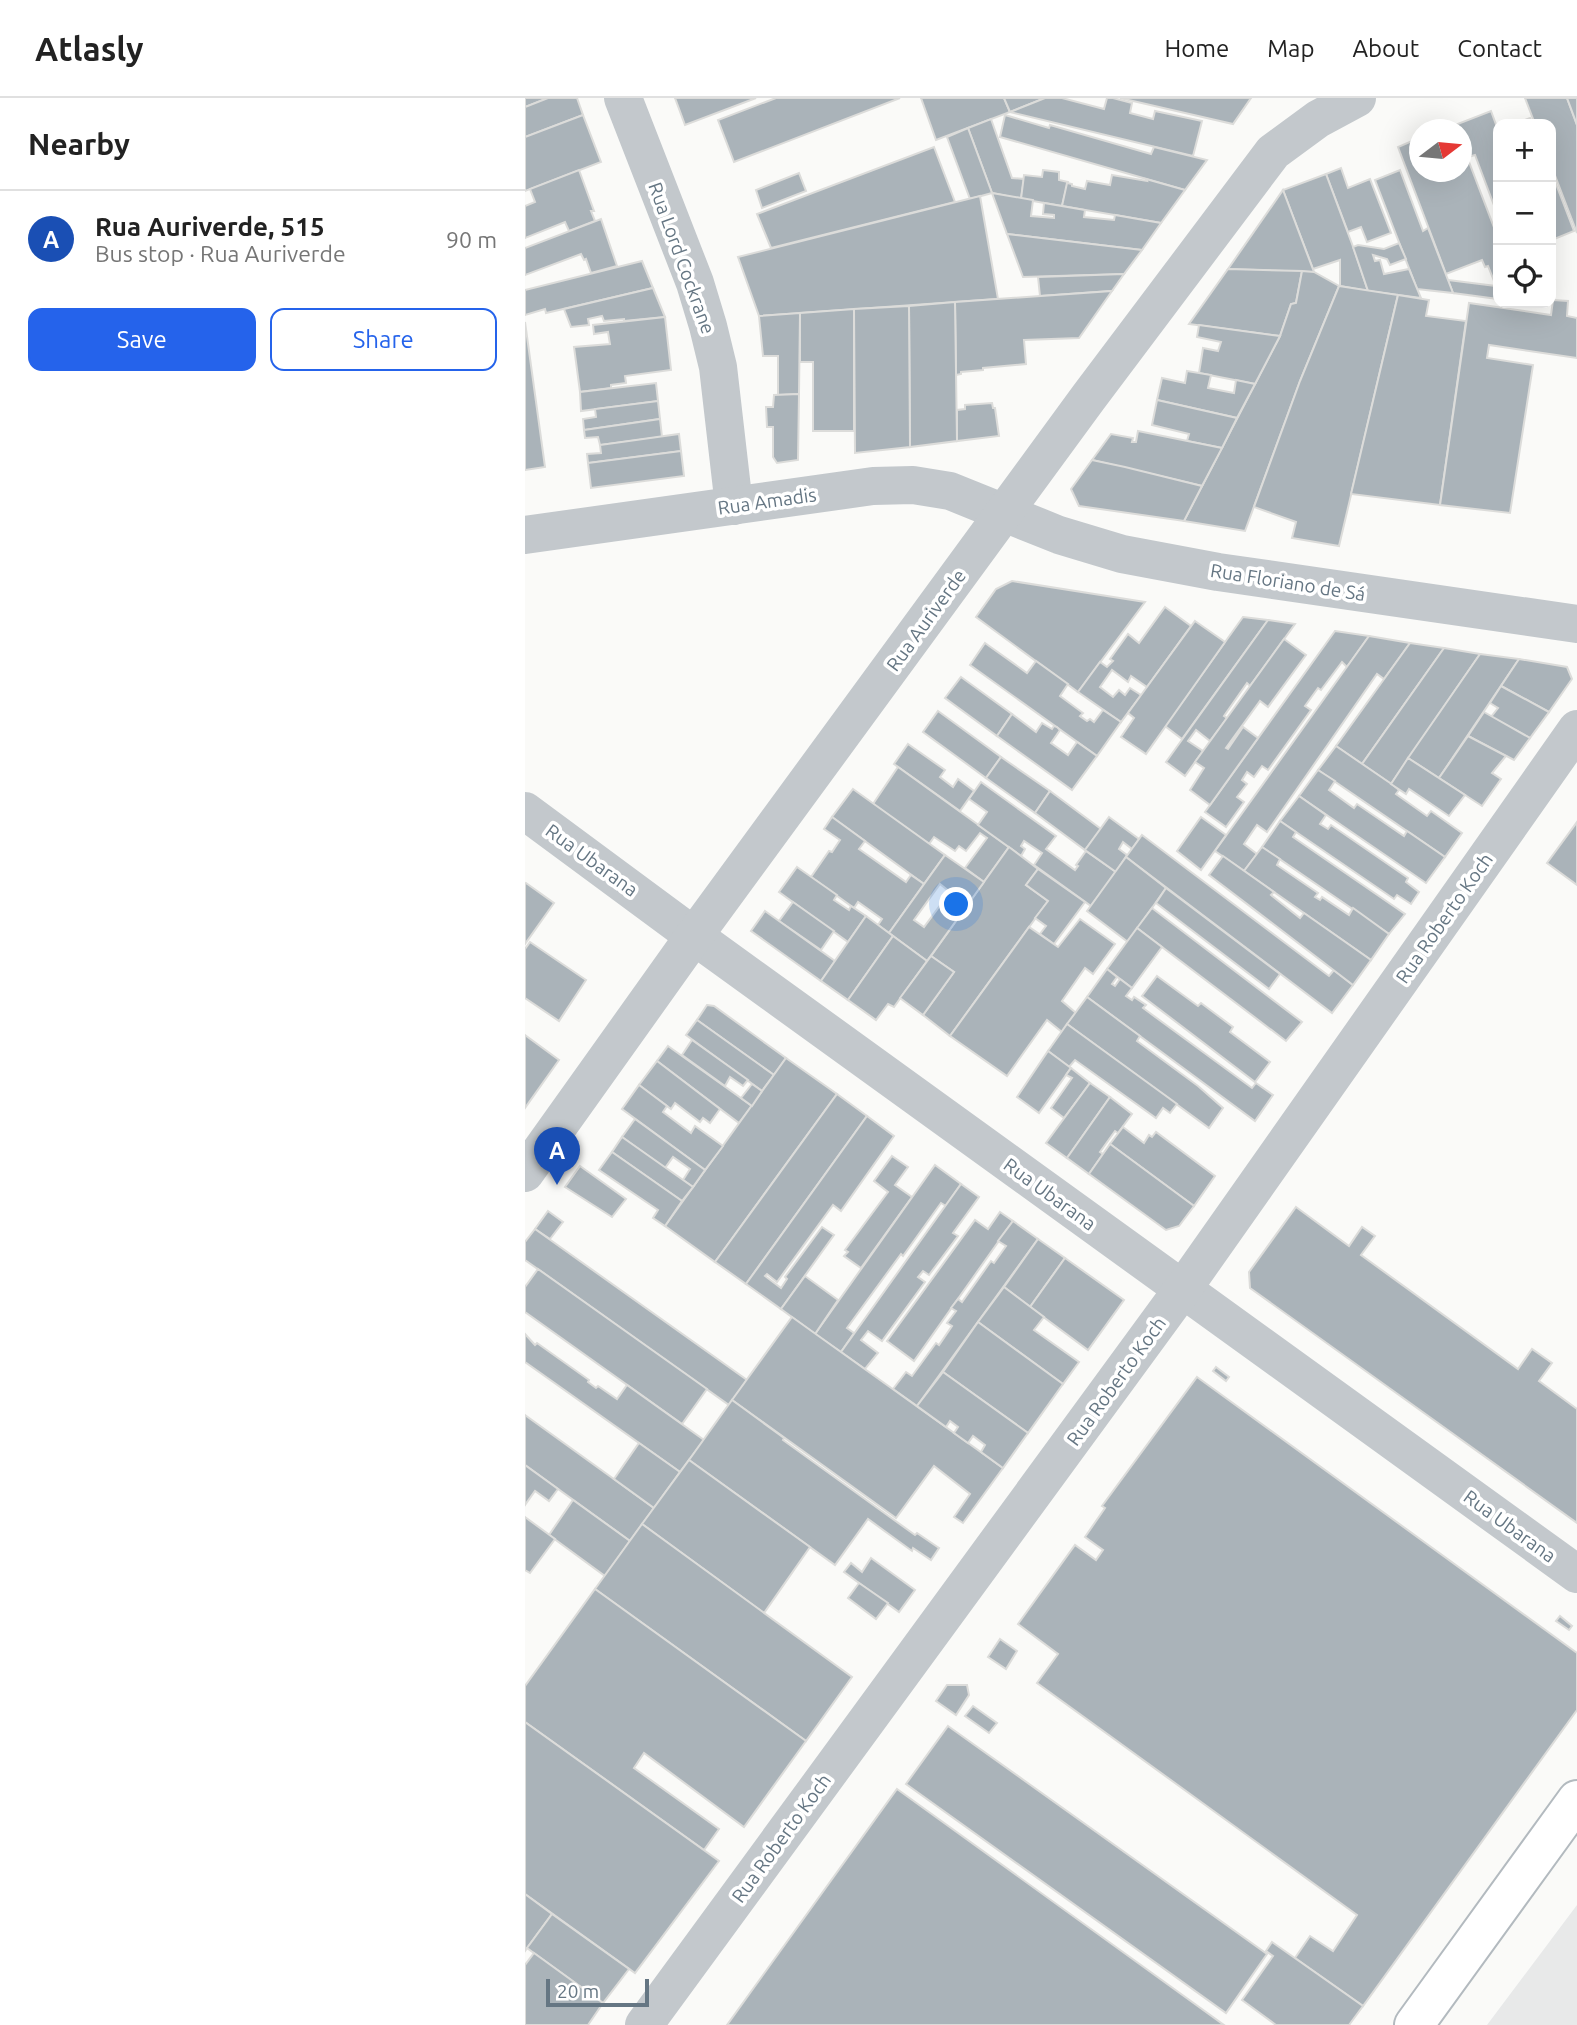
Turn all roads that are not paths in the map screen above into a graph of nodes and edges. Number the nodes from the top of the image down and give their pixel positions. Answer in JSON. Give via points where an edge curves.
{"nodes":[{"id":1,"x":622,"y":98,"type":"edge"},
{"id":2,"x":1357,"y":98,"type":"edge"},
{"id":3,"x":734,"y":506,"type":"junction"},
{"id":4,"x":1005,"y":512,"type":"junction"},
{"id":5,"x":525,"y":535,"type":"edge"},
{"id":6,"x":1577,"y":624,"type":"edge"},
{"id":7,"x":1577,"y":729,"type":"edge"},
{"id":8,"x":525,"y":811,"type":"edge"},
{"id":9,"x":694,"y":936,"type":"junction"},
{"id":10,"x":525,"y":1173,"type":"edge"},
{"id":11,"x":1182,"y":1290,"type":"junction"},
{"id":12,"x":1577,"y":1574,"type":"edge"},
{"id":13,"x":1577,"y":1800,"type":"edge"},
{"id":14,"x":644,"y":2025,"type":"edge"},
{"id":15,"x":1414,"y":2025,"type":"edge"}],
"edges":[{"from":1,"to":3,"type":"street","name":"Rua Lord Cockrane","via":[[708,326],[718,367]]},
{"from":2,"to":4,"type":"street","name":"Rua Auriverde","via":[[1273,152]]},
{"from":3,"to":4,"type":"street","name":"Rua Amadis","via":[[873,486],[913,485],[950,491]]},
{"from":3,"to":5,"type":"street","name":"Rua Amadis"},
{"from":4,"to":6,"type":"street","name":"Rua Floriano de Sá","via":[[1122,554]]},
{"from":4,"to":9,"type":"street","name":"Rua Auriverde"},
{"from":7,"to":11,"type":"street","name":"Rua Roberto Koch"},
{"from":8,"to":9,"type":"street","name":"Rua Ubarana"},
{"from":9,"to":10,"type":"street","name":"Rua Auriverde"},
{"from":9,"to":11,"type":"street","name":"Rua Ubarana"},
{"from":11,"to":12,"type":"street","name":"Rua Ubarana"},
{"from":11,"to":14,"type":"street","name":"Rua Roberto Koch"},
{"from":13,"to":15,"type":"main road"}]}
